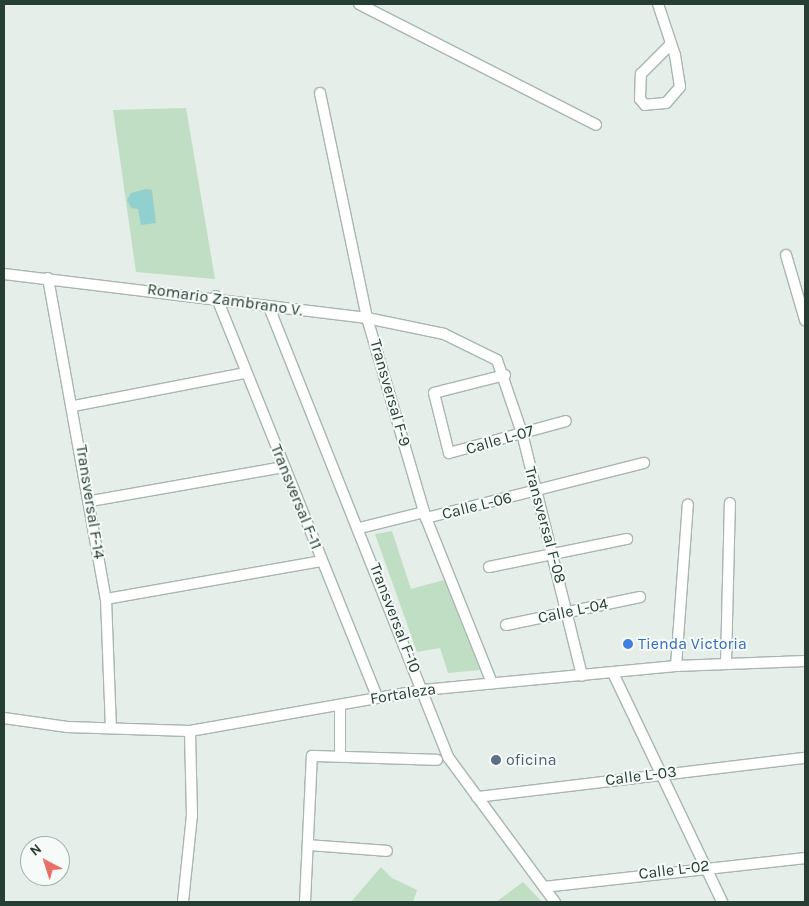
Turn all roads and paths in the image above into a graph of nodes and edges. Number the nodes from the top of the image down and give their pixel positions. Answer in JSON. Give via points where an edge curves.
{"nodes":[{"id":1,"x":359,"y":4,"type":"edge"},
{"id":2,"x":658,"y":4,"type":"edge"},
{"id":3,"x":671,"y":44,"type":"junction"},
{"id":4,"x":320,"y":93,"type":"dead end"},
{"id":5,"x":596,"y":125,"type":"dead end"},
{"id":6,"x":786,"y":255,"type":"dead end"},
{"id":7,"x":4,"y":274,"type":"edge"},
{"id":8,"x":48,"y":278,"type":"junction"},
{"id":9,"x":216,"y":296,"type":"junction"},
{"id":10,"x":269,"y":308,"type":"junction"},
{"id":11,"x":367,"y":318,"type":"junction"},
{"id":12,"x":805,"y":320,"type":"edge"},
{"id":13,"x":246,"y":373,"type":"junction"},
{"id":14,"x":505,"y":375,"type":"junction"},
{"id":15,"x":74,"y":406,"type":"junction"},
{"id":16,"x":566,"y":421,"type":"dead end"},
{"id":17,"x":522,"y":433,"type":"junction"},
{"id":18,"x":644,"y":463,"type":"dead end"},
{"id":19,"x":283,"y":467,"type":"junction"},
{"id":20,"x":536,"y":492,"type":"junction"},
{"id":21,"x":91,"y":502,"type":"junction"},
{"id":22,"x":730,"y":503,"type":"dead end"},
{"id":23,"x":688,"y":504,"type":"dead end"},
{"id":24,"x":425,"y":515,"type":"junction"},
{"id":25,"x":360,"y":528,"type":"junction"},
{"id":26,"x":627,"y":539,"type":"dead end"},
{"id":27,"x":553,"y":555,"type":"junction"},
{"id":28,"x":322,"y":561,"type":"junction"},
{"id":29,"x":489,"y":567,"type":"dead end"},
{"id":30,"x":640,"y":597,"type":"dead end"},
{"id":31,"x":106,"y":599,"type":"junction"},
{"id":32,"x":568,"y":611,"type":"junction"},
{"id":33,"x":506,"y":625,"type":"dead end"},
{"id":34,"x":805,"y":661,"type":"edge"},
{"id":35,"x":726,"y":663,"type":"junction"},
{"id":36,"x":676,"y":666,"type":"junction"},
{"id":37,"x":613,"y":673,"type":"junction"},
{"id":38,"x":582,"y":676,"type":"junction"},
{"id":39,"x":492,"y":683,"type":"junction"},
{"id":40,"x":421,"y":690,"type":"junction"},
{"id":41,"x":378,"y":698,"type":"junction"},
{"id":42,"x":340,"y":705,"type":"junction"},
{"id":43,"x":4,"y":718,"type":"edge"},
{"id":44,"x":111,"y":728,"type":"junction"},
{"id":45,"x":190,"y":731,"type":"junction"},
{"id":46,"x":340,"y":755,"type":"junction"},
{"id":47,"x":805,"y":758,"type":"edge"},
{"id":48,"x":438,"y":760,"type":"dead end"},
{"id":49,"x":660,"y":774,"type":"junction"},
{"id":50,"x":477,"y":797,"type":"junction"},
{"id":51,"x":308,"y":846,"type":"junction"},
{"id":52,"x":387,"y":851,"type":"dead end"},
{"id":53,"x":805,"y":858,"type":"edge"},
{"id":54,"x":704,"y":866,"type":"junction"},
{"id":55,"x":544,"y":887,"type":"junction"},
{"id":56,"x":183,"y":902,"type":"edge"},
{"id":57,"x":305,"y":902,"type":"edge"},
{"id":58,"x":555,"y":902,"type":"edge"},
{"id":59,"x":722,"y":902,"type":"edge"}],
"edges":[{"from":1,"to":5,"type":"street"},
{"from":2,"to":3,"type":"street"},
{"from":3,"to":3,"type":"street","via":[[680,87],[666,103],[645,104],[640,98],[641,74]]},
{"from":4,"to":11,"type":"street","name":"Transversal F-9"},
{"from":6,"to":12,"type":"street"},
{"from":7,"to":8,"type":"street","name":"Romario Zambrano V."},
{"from":8,"to":9,"type":"street","name":"Romario Zambrano V."},
{"from":8,"to":15,"type":"street","name":"Transversal F-14"},
{"from":9,"to":10,"type":"street","name":"Romario Zambrano V."},
{"from":9,"to":13,"type":"street","name":"Transversal F-11"},
{"from":10,"to":11,"type":"street","name":"Romario Zambrano V."},
{"from":10,"to":25,"type":"street","name":"Transversal F-10"},
{"from":11,"to":14,"type":"street","name":"Romario Zambrano V.","via":[[444,334],[478,347],[497,360]]},
{"from":11,"to":24,"type":"street","name":"Transversal F-9"},
{"from":13,"to":15,"type":"street"},
{"from":13,"to":19,"type":"street","name":"Transversal F-11"},
{"from":14,"to":17,"type":"street","name":"Transversal F-08"},
{"from":14,"to":17,"type":"street","name":"Calle L-07","via":[[434,393],[446,449],[452,454]]},
{"from":15,"to":21,"type":"street","name":"Transversal F-14"},
{"from":16,"to":17,"type":"street","name":"Calle L-07"},
{"from":17,"to":20,"type":"street","name":"Transversal F-08"},
{"from":18,"to":20,"type":"street","name":"Calle L-06"},
{"from":19,"to":21,"type":"street"},
{"from":19,"to":28,"type":"street","name":"Transversal F-11"},
{"from":20,"to":24,"type":"street","name":"Calle L-06"},
{"from":20,"to":27,"type":"street","name":"Transversal F-08"},
{"from":21,"to":31,"type":"street","name":"Transversal F-14"},
{"from":22,"to":35,"type":"street"},
{"from":23,"to":36,"type":"street"},
{"from":24,"to":25,"type":"street","name":"Calle L-06"},
{"from":24,"to":39,"type":"street","name":"Transversal F-9"},
{"from":25,"to":40,"type":"street","name":"Transversal F-10"},
{"from":26,"to":27,"type":"street"},
{"from":27,"to":29,"type":"street"},
{"from":27,"to":32,"type":"street","name":"Transversal F-08"},
{"from":28,"to":31,"type":"street"},
{"from":28,"to":41,"type":"street","name":"Transversal F-11"},
{"from":30,"to":32,"type":"street","name":"Calle L-04"},
{"from":31,"to":44,"type":"street","name":"Transversal F-14"},
{"from":32,"to":33,"type":"street","name":"Calle L-04"},
{"from":32,"to":38,"type":"street","name":"Transversal F-08"},
{"from":34,"to":35,"type":"street","name":"Fortaleza"},
{"from":35,"to":36,"type":"street","name":"Fortaleza"},
{"from":36,"to":37,"type":"street","name":"Fortaleza"},
{"from":37,"to":38,"type":"street","name":"Fortaleza"},
{"from":37,"to":49,"type":"street"},
{"from":38,"to":39,"type":"street","name":"Fortaleza"},
{"from":39,"to":40,"type":"street","name":"Fortaleza"},
{"from":40,"to":41,"type":"street","name":"Fortaleza"},
{"from":40,"to":50,"type":"street","name":"Transversal F-10","via":[[448,757]]},
{"from":41,"to":42,"type":"street","name":"Fortaleza"},
{"from":42,"to":45,"type":"street","name":"Fortaleza"},
{"from":42,"to":46,"type":"street"},
{"from":43,"to":44,"type":"street","name":"Fortaleza"},
{"from":44,"to":45,"type":"street","name":"Fortaleza"},
{"from":45,"to":56,"type":"street","via":[[192,815]]},
{"from":46,"to":48,"type":"street"},
{"from":46,"to":51,"type":"street","via":[[312,756]]},
{"from":47,"to":49,"type":"street","name":"Calle L-03"},
{"from":49,"to":50,"type":"street","name":"Calle L-03"},
{"from":49,"to":54,"type":"street"},
{"from":50,"to":55,"type":"street","name":"Transversal F-10"},
{"from":51,"to":52,"type":"street"},
{"from":51,"to":57,"type":"street"},
{"from":53,"to":54,"type":"street","name":"Calle L-02"},
{"from":54,"to":55,"type":"street","name":"Calle L-02"},
{"from":54,"to":59,"type":"street"},
{"from":55,"to":58,"type":"street","name":"Transversal F-10"}]}
